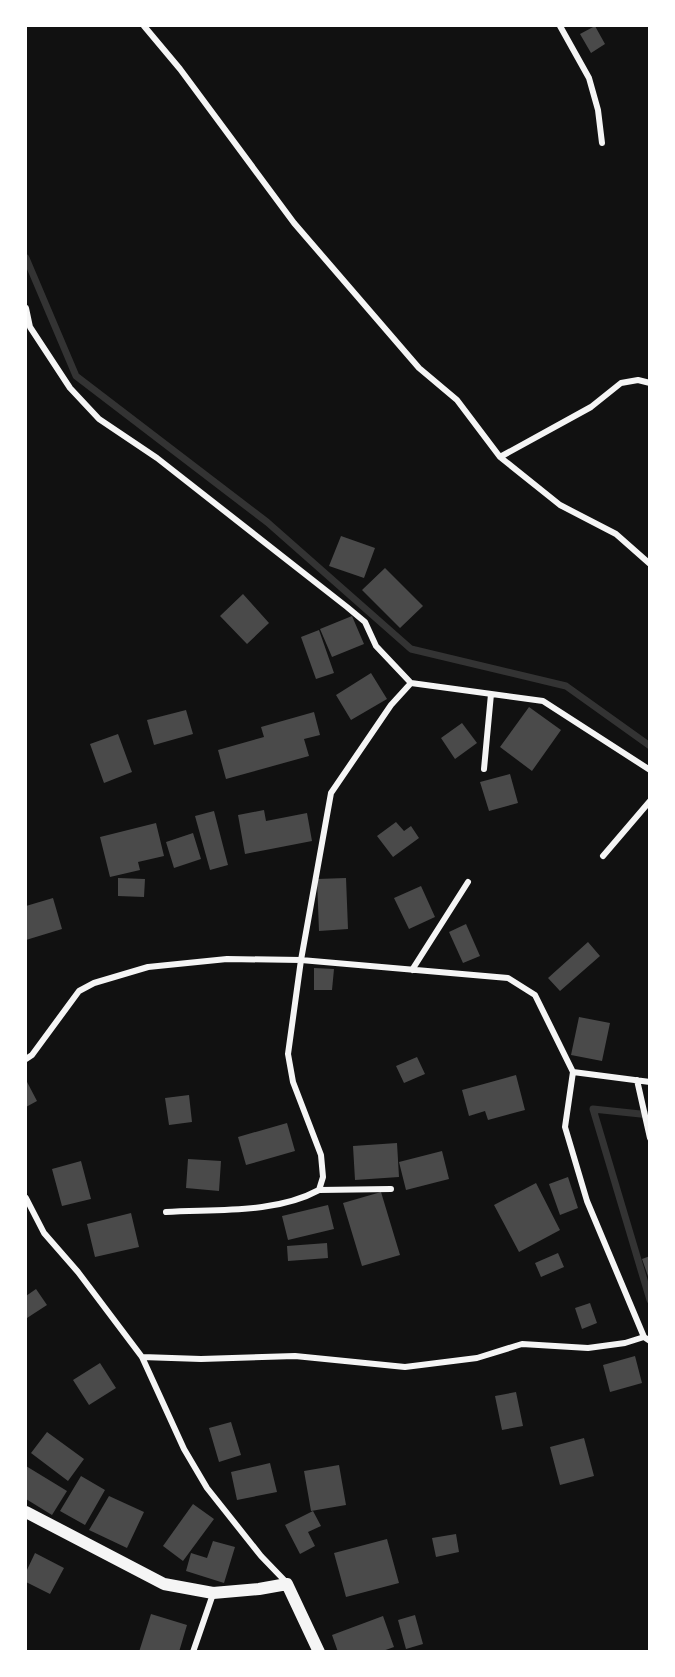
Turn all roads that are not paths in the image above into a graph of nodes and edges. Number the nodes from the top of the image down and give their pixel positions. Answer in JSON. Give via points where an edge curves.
{"nodes":[{"id":1,"x":144,"y":26,"type":"edge"},
{"id":2,"x":560,"y":26,"type":"edge"},
{"id":3,"x":602,"y":143,"type":"dead end"},
{"id":4,"x":26,"y":308,"type":"edge"},
{"id":5,"x":650,"y":383,"type":"edge"},
{"id":6,"x":500,"y":457,"type":"junction"},
{"id":7,"x":650,"y":564,"type":"edge"},
{"id":8,"x":411,"y":683,"type":"junction"},
{"id":9,"x":491,"y":694,"type":"junction"},
{"id":10,"x":484,"y":769,"type":"dead end"},
{"id":11,"x":650,"y":770,"type":"edge"},
{"id":12,"x":650,"y":801,"type":"edge"},
{"id":13,"x":603,"y":856,"type":"dead end"},
{"id":14,"x":468,"y":882,"type":"dead end"},
{"id":15,"x":301,"y":960,"type":"junction"},
{"id":16,"x":412,"y":970,"type":"junction"},
{"id":17,"x":26,"y":1059,"type":"edge"},
{"id":18,"x":573,"y":1072,"type":"junction"},
{"id":19,"x":637,"y":1080,"type":"junction"},
{"id":20,"x":650,"y":1082,"type":"edge"},
{"id":21,"x":650,"y":1138,"type":"edge"},
{"id":22,"x":391,"y":1189,"type":"dead end"},
{"id":23,"x":319,"y":1190,"type":"junction"},
{"id":24,"x":26,"y":1198,"type":"edge"},
{"id":25,"x":166,"y":1212,"type":"dead end"},
{"id":26,"x":647,"y":1339,"type":"edge"},
{"id":27,"x":142,"y":1357,"type":"junction"},
{"id":28,"x":26,"y":1512,"type":"edge"},
{"id":29,"x":287,"y":1584,"type":"junction"},
{"id":30,"x":213,"y":1593,"type":"junction"},
{"id":31,"x":193,"y":1652,"type":"edge"},
{"id":32,"x":319,"y":1652,"type":"edge"}],
"edges":[{"from":1,"to":6,"type":"street","via":[[294,223],[419,368],[457,400]]},
{"from":2,"to":3,"type":"street","via":[[589,78]]},
{"from":4,"to":8,"type":"street","via":[[30,327],[64,380],[99,419],[157,458],[347,606],[365,622],[376,646]]},
{"from":5,"to":6,"type":"street","via":[[621,383],[591,407]]},
{"from":6,"to":7,"type":"street","via":[[560,505],[616,534]]},
{"from":8,"to":9,"type":"street"},
{"from":8,"to":15,"type":"street","via":[[391,705],[331,793]]},
{"from":9,"to":10,"type":"street"},
{"from":9,"to":11,"type":"street","via":[[543,701]]},
{"from":12,"to":13,"type":"street"},
{"from":14,"to":16,"type":"street"},
{"from":15,"to":16,"type":"street"},
{"from":15,"to":17,"type":"street","via":[[226,959],[148,967],[94,983],[79,991]]},
{"from":15,"to":23,"type":"street","via":[[288,1054],[293,1082],[321,1155],[324,1177]]},
{"from":16,"to":18,"type":"street","via":[[508,978],[535,995]]},
{"from":18,"to":19,"type":"street"},
{"from":18,"to":26,"type":"street","via":[[565,1127],[587,1201]]},
{"from":19,"to":20,"type":"street"},
{"from":19,"to":21,"type":"street"},
{"from":22,"to":23,"type":"street"},
{"from":23,"to":25,"type":"street","via":[[306,1197],[252,1208]]},
{"from":24,"to":27,"type":"street","via":[[44,1233]]},
{"from":26,"to":27,"type":"street","via":[[588,1348],[522,1344],[477,1358],[405,1367],[295,1356]]},
{"from":27,"to":29,"type":"street","via":[[184,1449],[207,1488]]},
{"from":28,"to":30,"type":"main road","via":[[164,1584]]},
{"from":29,"to":30,"type":"main road"},
{"from":29,"to":32,"type":"main road"},
{"from":30,"to":31,"type":"street"}]}
